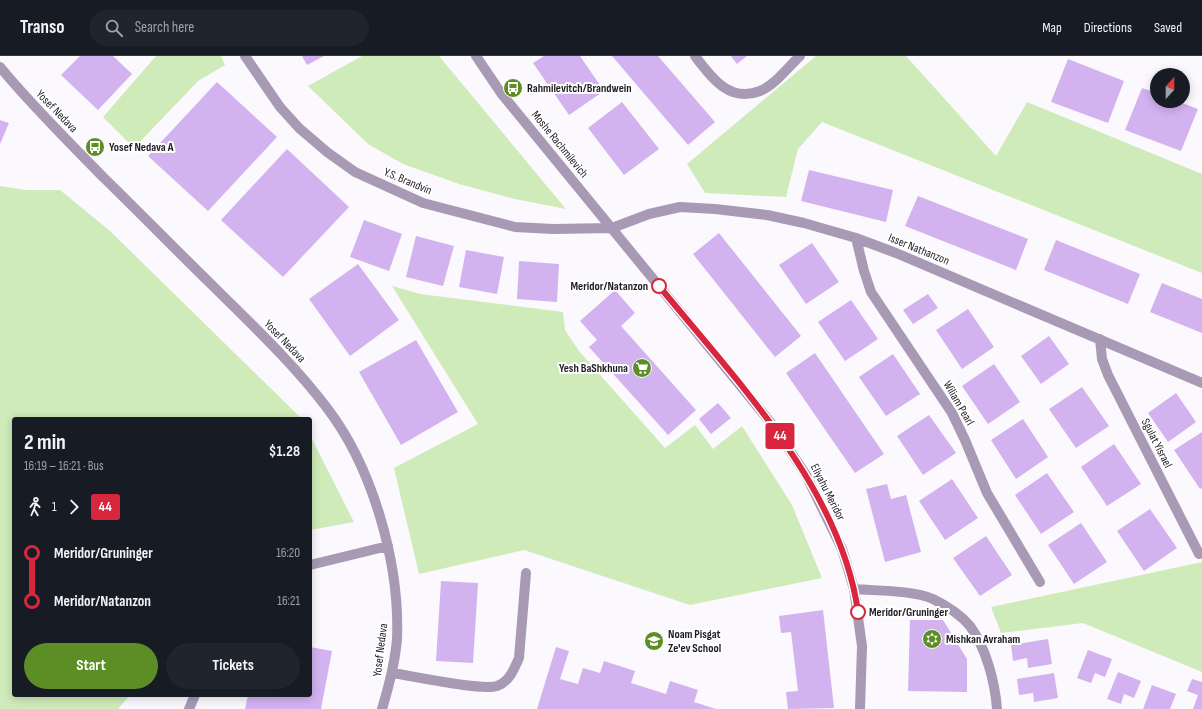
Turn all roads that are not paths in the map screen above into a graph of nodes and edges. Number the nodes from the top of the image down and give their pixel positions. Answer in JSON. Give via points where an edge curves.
{"nodes":[{"id":1,"x":245,"y":56,"type":"edge"},
{"id":2,"x":476,"y":56,"type":"edge"},
{"id":3,"x":695,"y":56,"type":"edge"},
{"id":4,"x":800,"y":56,"type":"edge"},
{"id":5,"x":0,"y":67,"type":"edge"},
{"id":6,"x":612,"y":228,"type":"junction"},
{"id":7,"x":856,"y":238,"type":"junction"},
{"id":8,"x":1100,"y":340,"type":"junction"},
{"id":9,"x":1202,"y":383,"type":"edge"},
{"id":10,"x":388,"y":546,"type":"junction"},
{"id":11,"x":1199,"y":554,"type":"dead end"},
{"id":12,"x":312,"y":565,"type":"edge"},
{"id":13,"x":526,"y":573,"type":"dead end"},
{"id":14,"x":1040,"y":582,"type":"dead end"},
{"id":15,"x":854,"y":589,"type":"junction"},
{"id":16,"x":392,"y":673,"type":"junction"},
{"id":17,"x":194,"y":697,"type":"edge"},
{"id":18,"x":188,"y":709,"type":"edge"},
{"id":19,"x":382,"y":709,"type":"edge"},
{"id":20,"x":860,"y":709,"type":"edge"},
{"id":21,"x":997,"y":709,"type":"edge"}],
"edges":[{"from":1,"to":6,"type":"street","name":"Y.S. Brandvin","via":[[280,107],[299,128],[355,172],[389,188],[423,203],[515,227]]},
{"from":2,"to":6,"type":"street","name":"Moshe Rachmilevich","via":[[501,93]]},
{"from":3,"to":4,"type":"street","via":[[711,77],[728,91],[740,94],[760,91]]},
{"from":5,"to":10,"type":"street","name":"Yosef Nedava","via":[[83,157],[286,359],[324,404],[345,436],[362,470]]},
{"from":6,"to":7,"type":"street","name":"Isser Nathanzon","via":[[649,214],[680,207],[767,215]]},
{"from":6,"to":15,"type":"street","name":"Eliyahu Meridor","via":[[775,428],[806,475],[842,548]]},
{"from":7,"to":8,"type":"street","name":"Isser Nathanzon"},
{"from":7,"to":14,"type":"street","name":"Wiliam Pearl","via":[[871,292],[952,413],[987,493]]},
{"from":8,"to":9,"type":"street","name":"Isser Nathanzon"},
{"from":8,"to":11,"type":"street","name":"Sgulat Yisrael","via":[[1102,359],[1108,375]]},
{"from":10,"to":12,"type":"street"},
{"from":10,"to":16,"type":"street","name":"Yosef Nedava","via":[[395,576],[397,604]]},
{"from":13,"to":16,"type":"street","via":[[519,658],[507,680],[496,686],[481,687]]},
{"from":15,"to":20,"type":"street","name":"Eliyahu Meridor","via":[[862,646]]},
{"from":15,"to":21,"type":"street","via":[[916,594],[932,599],[969,625],[978,641],[993,683]]},
{"from":16,"to":19,"type":"street","name":"Yosef Nedava"},
{"from":17,"to":18,"type":"street"}]}
